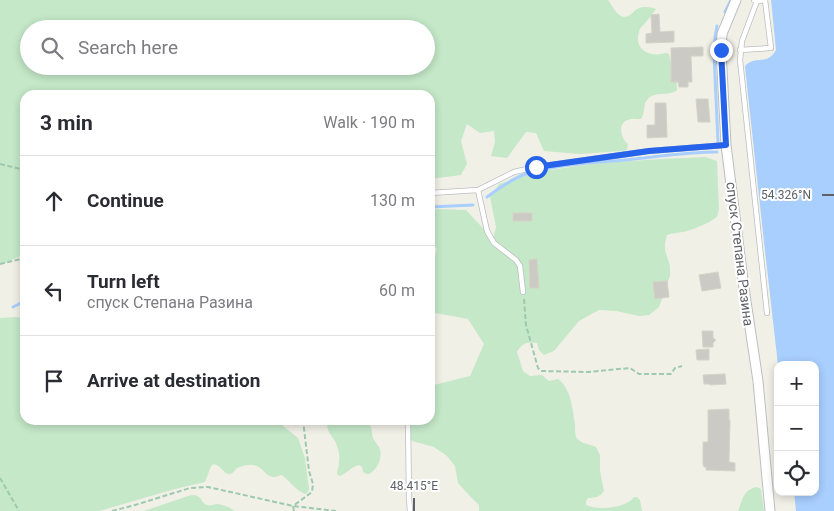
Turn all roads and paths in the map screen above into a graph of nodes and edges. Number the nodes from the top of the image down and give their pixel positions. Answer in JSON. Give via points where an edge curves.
{"nodes":[{"id":1,"x":736,"y":0,"type":"edge"},
{"id":2,"x":765,"y":0,"type":"edge"},
{"id":3,"x":755,"y":1,"type":"edge"},
{"id":4,"x":740,"y":50,"type":"junction"},
{"id":5,"x":726,"y":145,"type":"junction"},
{"id":6,"x":0,"y":164,"type":"edge"},
{"id":7,"x":20,"y":169,"type":"edge"},
{"id":8,"x":478,"y":190,"type":"junction"},
{"id":9,"x":435,"y":194,"type":"edge"},
{"id":10,"x":20,"y":259,"type":"edge"},
{"id":11,"x":0,"y":264,"type":"edge"},
{"id":12,"x":523,"y":292,"type":"joint"},
{"id":13,"x":767,"y":313,"type":"dead end"},
{"id":14,"x":682,"y":366,"type":"dead end"},
{"id":15,"x":304,"y":425,"type":"edge"},
{"id":16,"x":408,"y":425,"type":"edge"},
{"id":17,"x":0,"y":478,"type":"edge"},
{"id":18,"x":292,"y":506,"type":"junction"},
{"id":19,"x":19,"y":511,"type":"edge"},
{"id":20,"x":112,"y":511,"type":"edge"},
{"id":21,"x":294,"y":511,"type":"edge"},
{"id":22,"x":336,"y":511,"type":"edge"},
{"id":23,"x":410,"y":511,"type":"edge"},
{"id":24,"x":770,"y":511,"type":"edge"}],
"edges":[{"from":1,"to":5,"type":"street","name":"спуск Степана Разина","via":[[722,34]]},
{"from":2,"to":3,"type":"lane"},
{"from":2,"to":4,"type":"lane","via":[[771,48]]},
{"from":3,"to":4,"type":"lane"},
{"from":4,"to":13,"type":"lane"},
{"from":5,"to":8,"type":"lane","via":[[649,151],[536,167],[514,172]]},
{"from":5,"to":24,"type":"street","name":"спуск Степана Разина","via":[[758,381]]},
{"from":6,"to":7,"type":"path"},
{"from":8,"to":9,"type":"lane"},
{"from":8,"to":12,"type":"lane","via":[[487,231],[494,243],[520,266]]},
{"from":10,"to":11,"type":"path"},
{"from":12,"to":14,"type":"path","via":[[526,324],[541,371],[588,372],[630,368],[638,374],[671,374]]},
{"from":15,"to":18,"type":"path","via":[[313,489]]},
{"from":16,"to":23,"type":"lane"},
{"from":17,"to":19,"type":"path"},
{"from":18,"to":20,"type":"path","via":[[208,487],[190,488]]},
{"from":18,"to":21,"type":"path"},
{"from":18,"to":22,"type":"path"}]}
